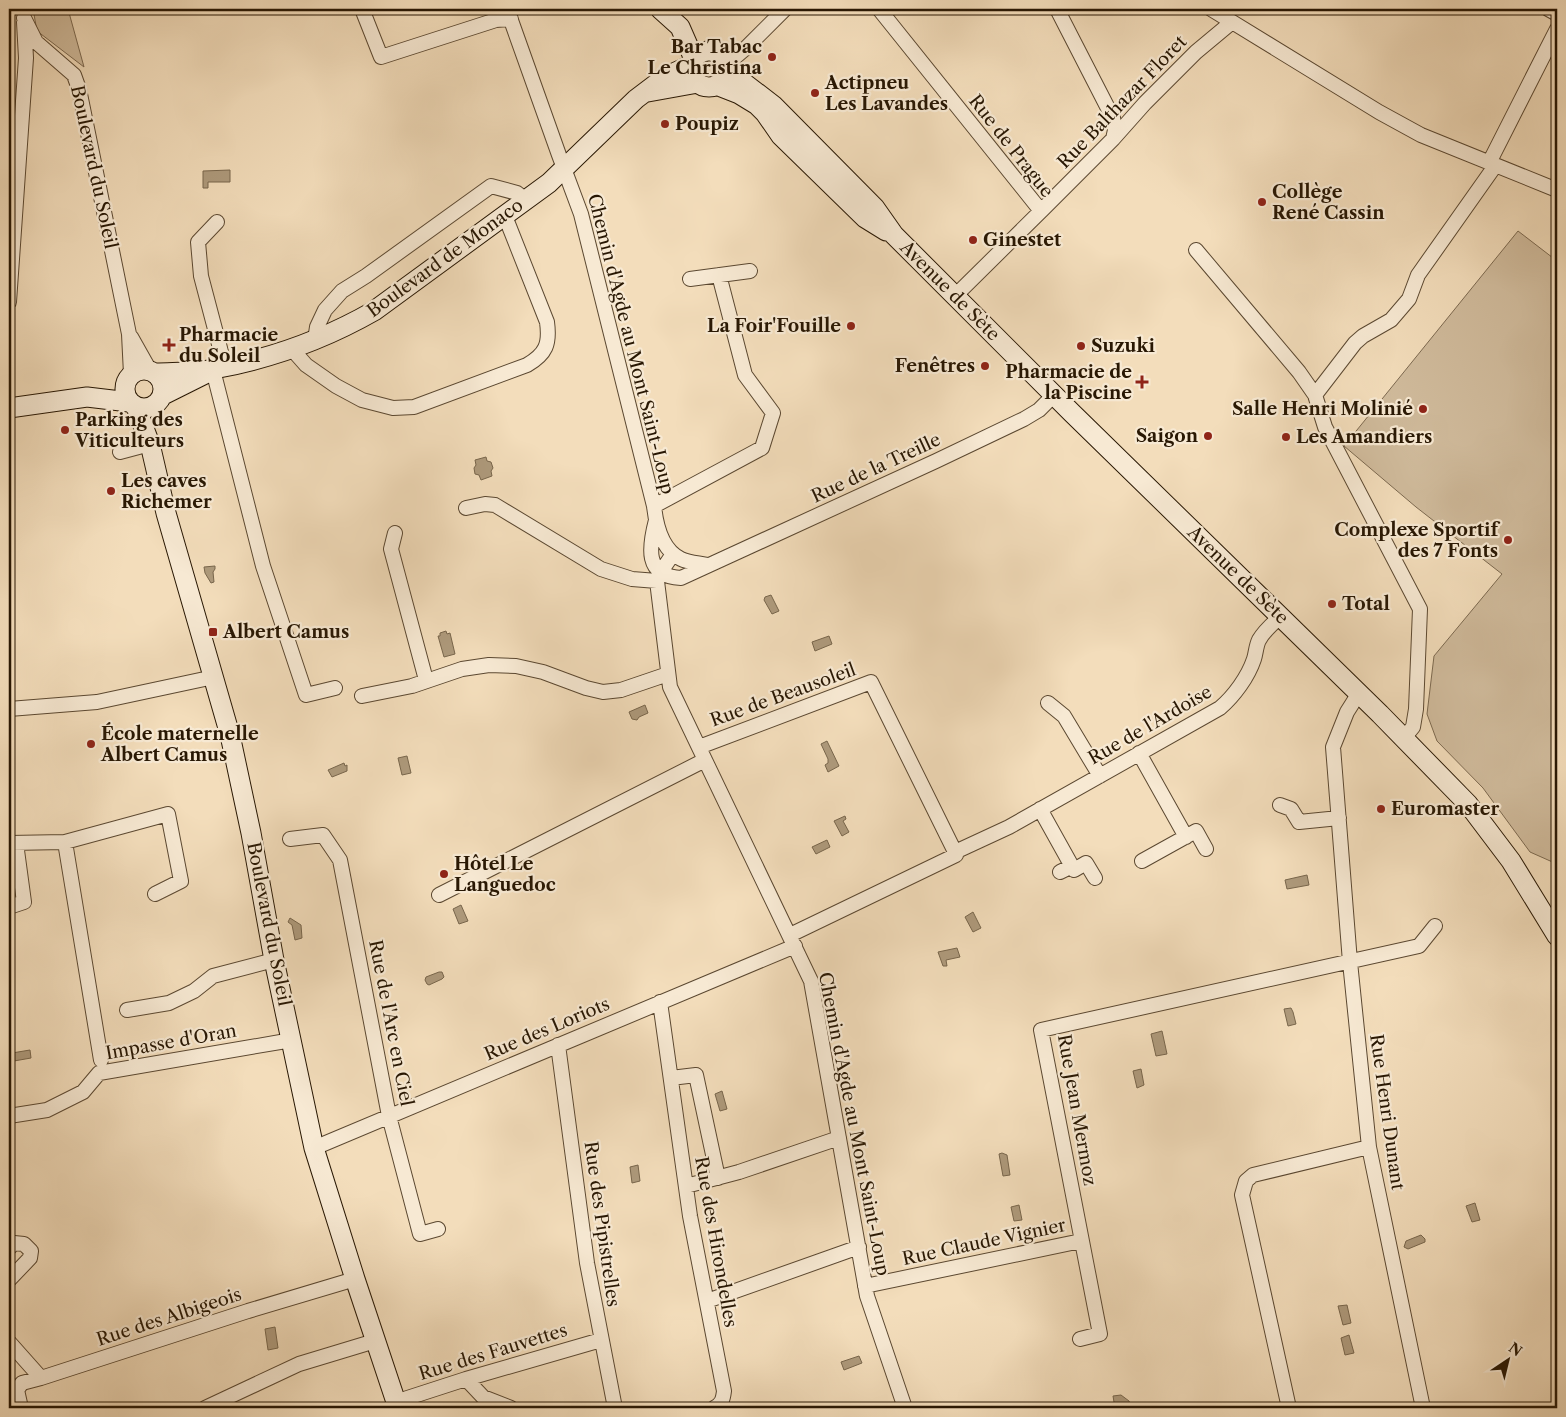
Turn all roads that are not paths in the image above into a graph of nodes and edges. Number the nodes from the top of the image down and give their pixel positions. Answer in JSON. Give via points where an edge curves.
{"nodes":[{"id":1,"x":362,"y":9,"type":"edge"},
{"id":2,"x":660,"y":9,"type":"edge"},
{"id":3,"x":676,"y":9,"type":"edge"},
{"id":4,"x":785,"y":9,"type":"edge"},
{"id":5,"x":879,"y":9,"type":"edge"},
{"id":6,"x":1057,"y":9,"type":"edge"},
{"id":7,"x":1211,"y":9,"type":"edge"},
{"id":8,"x":1548,"y":9,"type":"edge"},
{"id":9,"x":24,"y":13,"type":"edge"},
{"id":10,"x":509,"y":14,"type":"edge"},
{"id":11,"x":1557,"y":14,"type":"edge"},
{"id":12,"x":1232,"y":22,"type":"junction"},
{"id":13,"x":1557,"y":30,"type":"edge"},
{"id":14,"x":698,"y":58,"type":"junction"},
{"id":15,"x":716,"y":76,"type":"junction"},
{"id":16,"x":645,"y":92,"type":"junction"},
{"id":17,"x":1113,"y":139,"type":"junction"},
{"id":18,"x":1492,"y":164,"type":"junction"},
{"id":19,"x":564,"y":169,"type":"junction"},
{"id":20,"x":1557,"y":190,"type":"edge"},
{"id":21,"x":526,"y":200,"type":"junction"},
{"id":22,"x":1041,"y":211,"type":"junction"},
{"id":23,"x":505,"y":216,"type":"junction"},
{"id":24,"x":217,"y":222,"type":"dead end"},
{"id":25,"x":1196,"y":250,"type":"dead end"},
{"id":26,"x":750,"y":271,"type":"dead end"},
{"id":27,"x":718,"y":275,"type":"junction"},
{"id":28,"x":690,"y":279,"type":"dead end"},
{"id":29,"x":955,"y":296,"type":"junction"},
{"id":30,"x":9,"y":302,"type":"edge"},
{"id":31,"x":315,"y":340,"type":"junction"},
{"id":32,"x":291,"y":348,"type":"junction"},
{"id":33,"x":219,"y":368,"type":"junction"},
{"id":34,"x":140,"y":375,"type":"junction"},
{"id":35,"x":1054,"y":395,"type":"junction"},
{"id":36,"x":1314,"y":395,"type":"junction"},
{"id":37,"x":87,"y":397,"type":"junction"},
{"id":38,"x":160,"y":400,"type":"junction"},
{"id":39,"x":133,"y":404,"type":"junction"},
{"id":40,"x":9,"y":408,"type":"edge"},
{"id":41,"x":150,"y":444,"type":"junction"},
{"id":42,"x":120,"y":452,"type":"dead end"},
{"id":43,"x":654,"y":506,"type":"junction"},
{"id":44,"x":466,"y":508,"type":"dead end"},
{"id":45,"x":656,"y":520,"type":"junction"},
{"id":46,"x":395,"y":533,"type":"dead end"},
{"id":47,"x":673,"y":554,"type":"junction"},
{"id":48,"x":708,"y":564,"type":"junction"},
{"id":49,"x":659,"y":577,"type":"junction"},
{"id":50,"x":1280,"y":617,"type":"junction"},
{"id":51,"x":668,"y":674,"type":"junction"},
{"id":52,"x":214,"y":677,"type":"junction"},
{"id":53,"x":426,"y":680,"type":"junction"},
{"id":54,"x":334,"y":688,"type":"dead end"},
{"id":55,"x":1359,"y":693,"type":"junction"},
{"id":56,"x":362,"y":696,"type":"dead end"},
{"id":57,"x":1048,"y":703,"type":"dead end"},
{"id":58,"x":9,"y":709,"type":"edge"},
{"id":59,"x":1404,"y":738,"type":"junction"},
{"id":60,"x":699,"y":747,"type":"junction"},
{"id":61,"x":1139,"y":753,"type":"junction"},
{"id":62,"x":705,"y":760,"type":"junction"},
{"id":63,"x":1100,"y":776,"type":"junction"},
{"id":64,"x":1280,"y":805,"type":"dead end"},
{"id":65,"x":1040,"y":809,"type":"junction"},
{"id":66,"x":1339,"y":818,"type":"junction"},
{"id":67,"x":1186,"y":837,"type":"junction"},
{"id":68,"x":290,"y":839,"type":"dead end"},
{"id":69,"x":65,"y":842,"type":"junction"},
{"id":70,"x":12,"y":843,"type":"edge"},
{"id":71,"x":1206,"y":849,"type":"dead end"},
{"id":72,"x":955,"y":852,"type":"junction"},
{"id":73,"x":1142,"y":862,"type":"dead end"},
{"id":74,"x":1095,"y":878,"type":"dead end"},
{"id":75,"x":155,"y":894,"type":"dead end"},
{"id":76,"x":439,"y":894,"type":"dead end"},
{"id":77,"x":9,"y":907,"type":"edge"},
{"id":78,"x":1435,"y":926,"type":"dead end"},
{"id":79,"x":1557,"y":936,"type":"edge"},
{"id":80,"x":793,"y":940,"type":"junction"},
{"id":81,"x":274,"y":960,"type":"junction"},
{"id":82,"x":1350,"y":962,"type":"junction"},
{"id":83,"x":660,"y":1002,"type":"junction"},
{"id":84,"x":127,"y":1010,"type":"dead end"},
{"id":85,"x":292,"y":1040,"type":"junction"},
{"id":86,"x":558,"y":1045,"type":"junction"},
{"id":87,"x":101,"y":1060,"type":"dead end"},
{"id":88,"x":671,"y":1078,"type":"junction"},
{"id":89,"x":9,"y":1116,"type":"edge"},
{"id":90,"x":389,"y":1116,"type":"junction"},
{"id":91,"x":839,"y":1138,"type":"junction"},
{"id":92,"x":1370,"y":1147,"type":"junction"},
{"id":93,"x":314,"y":1148,"type":"junction"},
{"id":94,"x":718,"y":1178,"type":"junction"},
{"id":95,"x":686,"y":1186,"type":"junction"},
{"id":96,"x":438,"y":1229,"type":"dead end"},
{"id":97,"x":1081,"y":1241,"type":"junction"},
{"id":98,"x":859,"y":1247,"type":"junction"},
{"id":99,"x":9,"y":1248,"type":"edge"},
{"id":100,"x":354,"y":1279,"type":"junction"},
{"id":101,"x":9,"y":1280,"type":"edge"},
{"id":102,"x":865,"y":1286,"type":"junction"},
{"id":103,"x":707,"y":1301,"type":"junction"},
{"id":104,"x":601,"y":1340,"type":"junction"},
{"id":105,"x":1080,"y":1340,"type":"dead end"},
{"id":106,"x":375,"y":1341,"type":"junction"},
{"id":107,"x":9,"y":1342,"type":"edge"},
{"id":108,"x":41,"y":1378,"type":"junction"},
{"id":109,"x":466,"y":1379,"type":"junction"},
{"id":110,"x":396,"y":1406,"type":"edge"},
{"id":111,"x":20,"y":1408,"type":"edge"},
{"id":112,"x":205,"y":1408,"type":"edge"},
{"id":113,"x":511,"y":1408,"type":"edge"},
{"id":114,"x":615,"y":1408,"type":"edge"},
{"id":115,"x":714,"y":1408,"type":"edge"},
{"id":116,"x":905,"y":1408,"type":"edge"},
{"id":117,"x":1289,"y":1408,"type":"edge"},
{"id":118,"x":1423,"y":1408,"type":"edge"}],
"edges":[{"from":1,"to":10,"type":"street","via":[[381,57]]},
{"from":2,"to":14,"type":"main road","via":[[680,27]]},
{"from":3,"to":14,"type":"main road"},
{"from":4,"to":15,"type":"street"},
{"from":5,"to":22,"type":"street","name":"Rue de Prague"},
{"from":6,"to":17,"type":"street","via":[[1113,118]]},
{"from":7,"to":12,"type":"street"},
{"from":8,"to":11,"type":"street"},
{"from":9,"to":30,"type":"street","via":[[26,58]]},
{"from":9,"to":34,"type":"street","name":"Boulevard du Soleil","via":[[36,42],[74,75],[77,82]]},
{"from":10,"to":19,"type":"street","name":"Chemin d'Agde au Mont Saint-Loup"},
{"from":12,"to":17,"type":"street","name":"Rue Balthazar Floret","via":[[1189,59]]},
{"from":12,"to":18,"type":"street","via":[[1421,135]]},
{"from":13,"to":18,"type":"street"},
{"from":14,"to":15,"type":"main road","via":[[692,75]]},
{"from":14,"to":15,"type":"main road","name":"Avenue de Sète","via":[[720,55]]},
{"from":14,"to":16,"type":"main road","name":"Boulevard de Monaco"},
{"from":15,"to":16,"type":"main road"},
{"from":15,"to":29,"type":"main road","name":"Avenue de Sète","via":[[773,106],[875,208],[894,235]]},
{"from":16,"to":19,"type":"main road","name":"Boulevard de Monaco"},
{"from":17,"to":22,"type":"street","name":"Rue Balthazar Floret"},
{"from":18,"to":20,"type":"street"},
{"from":18,"to":36,"type":"street","via":[[1418,275],[1409,299],[1391,320],[1355,343]]},
{"from":19,"to":21,"type":"main road","name":"Boulevard de Monaco"},
{"from":19,"to":43,"type":"street","name":"Chemin d'Agde au Mont Saint-Loup","via":[[581,214]]},
{"from":21,"to":23,"type":"main road","name":"Boulevard de Monaco"},
{"from":21,"to":31,"type":"street","via":[[490,186],[342,291],[325,310]]},
{"from":22,"to":29,"type":"street","name":"Rue de Prague"},
{"from":23,"to":31,"type":"main road","name":"Boulevard de Monaco","via":[[374,311]]},
{"from":23,"to":32,"type":"street","via":[[547,322],[549,336],[546,348],[527,365],[414,407],[392,408],[362,400],[336,386],[306,365]]},
{"from":24,"to":33,"type":"street","via":[[198,242],[201,276]]},
{"from":25,"to":36,"type":"street","via":[[1299,372]]},
{"from":26,"to":27,"type":"street"},
{"from":27,"to":28,"type":"street"},
{"from":27,"to":43,"type":"street","via":[[745,375],[773,413],[762,448]]},
{"from":29,"to":35,"type":"main road","name":"Avenue de Sète"},
{"from":31,"to":32,"type":"main road","name":"Boulevard de Monaco"},
{"from":32,"to":33,"type":"main road","name":"Boulevard de Monaco"},
{"from":33,"to":34,"type":"main road","name":"Boulevard de Monaco"},
{"from":33,"to":38,"type":"main road","name":"Boulevard de Monaco"},
{"from":33,"to":54,"type":"street","via":[[264,566],[306,695]]},
{"from":34,"to":37,"type":"main road","name":"Boulevard de Monaco"},
{"from":34,"to":38,"type":"main road","via":[[163,383]]},
{"from":34,"to":39,"type":"main road","via":[[125,392]]},
{"from":35,"to":48,"type":"street","name":"Rue de la Treille","via":[[1024,419]]},
{"from":35,"to":50,"type":"main road","name":"Avenue de Sète"},
{"from":36,"to":59,"type":"street","via":[[1325,427],[1420,609],[1416,709],[1413,727]]},
{"from":37,"to":39,"type":"main road"},
{"from":37,"to":40,"type":"main road"},
{"from":38,"to":39,"type":"main road","via":[[146,409]]},
{"from":38,"to":41,"type":"main road","name":"Boulevard du Soleil"},
{"from":39,"to":41,"type":"main road","name":"Boulevard du Soleil"},
{"from":41,"to":42,"type":"street"},
{"from":41,"to":52,"type":"main road","name":"Boulevard du Soleil","via":[[166,513]]},
{"from":43,"to":45,"type":"street","name":"Chemin d'Agde au Mont Saint-Loup"},
{"from":44,"to":49,"type":"street","name":"Rue de la Treille","via":[[495,505],[601,569],[632,579]]},
{"from":45,"to":47,"type":"street","name":"Chemin d'Agde au Mont Saint-Loup","via":[[666,547]]},
{"from":45,"to":49,"type":"street","name":"Chemin d'Agde au Mont Saint-Loup","via":[[651,552]]},
{"from":46,"to":53,"type":"street","via":[[391,549]]},
{"from":47,"to":48,"type":"street","via":[[690,562]]},
{"from":47,"to":49,"type":"street"},
{"from":48,"to":49,"type":"street","name":"Rue de la Treille","via":[[681,578]]},
{"from":49,"to":51,"type":"street","name":"Chemin d'Agde au Mont Saint-Loup"},
{"from":50,"to":55,"type":"main road","name":"Avenue de Sète"},
{"from":50,"to":61,"type":"street","name":"Rue de l'Ardoise","via":[[1261,636],[1249,671],[1228,701]]},
{"from":51,"to":53,"type":"street","via":[[621,690],[603,692],[516,666],[462,669]]},
{"from":51,"to":60,"type":"street","name":"Chemin d'Agde au Mont Saint-Loup","via":[[670,687]]},
{"from":52,"to":58,"type":"street","via":[[97,702]]},
{"from":52,"to":81,"type":"main road","name":"Boulevard du Soleil","via":[[241,782]]},
{"from":53,"to":56,"type":"street"},
{"from":55,"to":59,"type":"main road","name":"Avenue de Sète"},
{"from":55,"to":66,"type":"street","name":"Rue Henri Dunant","via":[[1332,747]]},
{"from":57,"to":63,"type":"street","via":[[1064,716]]},
{"from":59,"to":79,"type":"main road","name":"Avenue de Sète","via":[[1468,804],[1511,862]]},
{"from":60,"to":62,"type":"street","name":"Chemin d'Agde au Mont Saint-Loup"},
{"from":60,"to":72,"type":"street","name":"Rue de Beausoleil","via":[[871,682]]},
{"from":61,"to":63,"type":"street","name":"Rue de l'Ardoise"},
{"from":61,"to":67,"type":"street"},
{"from":62,"to":76,"type":"street"},
{"from":62,"to":80,"type":"street","name":"Chemin d'Agde au Mont Saint-Loup"},
{"from":63,"to":65,"type":"street","name":"Rue de l'Ardoise"},
{"from":64,"to":66,"type":"street","via":[[1291,809],[1298,822]]},
{"from":65,"to":72,"type":"street","name":"Rue de l'Ardoise"},
{"from":65,"to":74,"type":"street","via":[[1066,869],[1074,870],[1086,863]]},
{"from":66,"to":82,"type":"street","name":"Rue Henri Dunant"},
{"from":67,"to":71,"type":"street","via":[[1196,831]]},
{"from":67,"to":73,"type":"street"},
{"from":68,"to":90,"type":"street","name":"Rue de l'Arc en Ciel","via":[[323,836],[340,860]]},
{"from":69,"to":70,"type":"street"},
{"from":69,"to":75,"type":"street","via":[[168,814],[181,881]]},
{"from":69,"to":87,"type":"street"},
{"from":70,"to":77,"type":"street","via":[[24,902]]},
{"from":72,"to":80,"type":"street"},
{"from":78,"to":82,"type":"street","via":[[1419,946]]},
{"from":80,"to":83,"type":"street","name":"Rue des Loriots"},
{"from":80,"to":91,"type":"street","name":"Chemin d'Agde au Mont Saint-Loup","via":[[811,981]]},
{"from":81,"to":84,"type":"street","via":[[213,976],[194,991],[169,1003]]},
{"from":81,"to":85,"type":"main road","name":"Boulevard du Soleil"},
{"from":82,"to":92,"type":"street","name":"Rue Henri Dunant"},
{"from":82,"to":97,"type":"street","name":"Rue Jean Mermoz","via":[[1041,1030]]},
{"from":83,"to":86,"type":"street","name":"Rue des Loriots"},
{"from":83,"to":88,"type":"street","name":"Rue des Hirondelles"},
{"from":85,"to":89,"type":"street","name":"Impasse d'Oran","via":[[99,1073],[83,1092],[46,1110]]},
{"from":85,"to":93,"type":"main road","name":"Boulevard du Soleil"},
{"from":86,"to":90,"type":"street","name":"Rue des Loriots"},
{"from":86,"to":104,"type":"street","name":"Rue des Pipistrelles","via":[[587,1263]]},
{"from":88,"to":94,"type":"street","name":"Rue des Hirondelles","via":[[696,1075]]},
{"from":88,"to":95,"type":"street","name":"Rue des Hirondelles"},
{"from":90,"to":93,"type":"street","name":"Rue des Loriots"},
{"from":90,"to":96,"type":"street","name":"Rue de l'Arc en Ciel","via":[[420,1234]]},
{"from":91,"to":94,"type":"street"},
{"from":91,"to":98,"type":"street","name":"Chemin d'Agde au Mont Saint-Loup"},
{"from":92,"to":117,"type":"street","via":[[1254,1175],[1246,1181],[1242,1196]]},
{"from":92,"to":118,"type":"street","name":"Rue Henri Dunant"},
{"from":93,"to":100,"type":"main road","name":"Boulevard du Soleil"},
{"from":94,"to":95,"type":"street"},
{"from":95,"to":103,"type":"street","name":"Rue des Hirondelles"},
{"from":97,"to":102,"type":"street","name":"Rue Claude Vignier"},
{"from":97,"to":105,"type":"street","name":"Rue Jean Mermoz","via":[[1100,1334]]},
{"from":98,"to":102,"type":"street","name":"Chemin d'Agde au Mont Saint-Loup"},
{"from":98,"to":103,"type":"street"},
{"from":99,"to":101,"type":"street","via":[[14,1243],[24,1244],[30,1251],[30,1258]]},
{"from":100,"to":106,"type":"main road","name":"Boulevard du Soleil"},
{"from":100,"to":108,"type":"street","name":"Rue des Albigeois"},
{"from":102,"to":116,"type":"street","name":"Chemin d'Agde au Mont Saint-Loup"},
{"from":103,"to":115,"type":"street","name":"Rue des Hirondelles","via":[[724,1391],[719,1406]]},
{"from":104,"to":109,"type":"street","name":"Rue des Fauvettes"},
{"from":104,"to":114,"type":"street","name":"Rue des Pipistrelles"},
{"from":106,"to":110,"type":"main road","name":"Boulevard du Soleil"},
{"from":106,"to":112,"type":"street","via":[[299,1364]]},
{"from":107,"to":108,"type":"street"},
{"from":108,"to":111,"type":"street","name":"Rue des Albigeois","via":[[22,1383],[18,1390]]},
{"from":109,"to":110,"type":"street","name":"Rue des Fauvettes"},
{"from":109,"to":113,"type":"street","via":[[483,1397]]}]}
